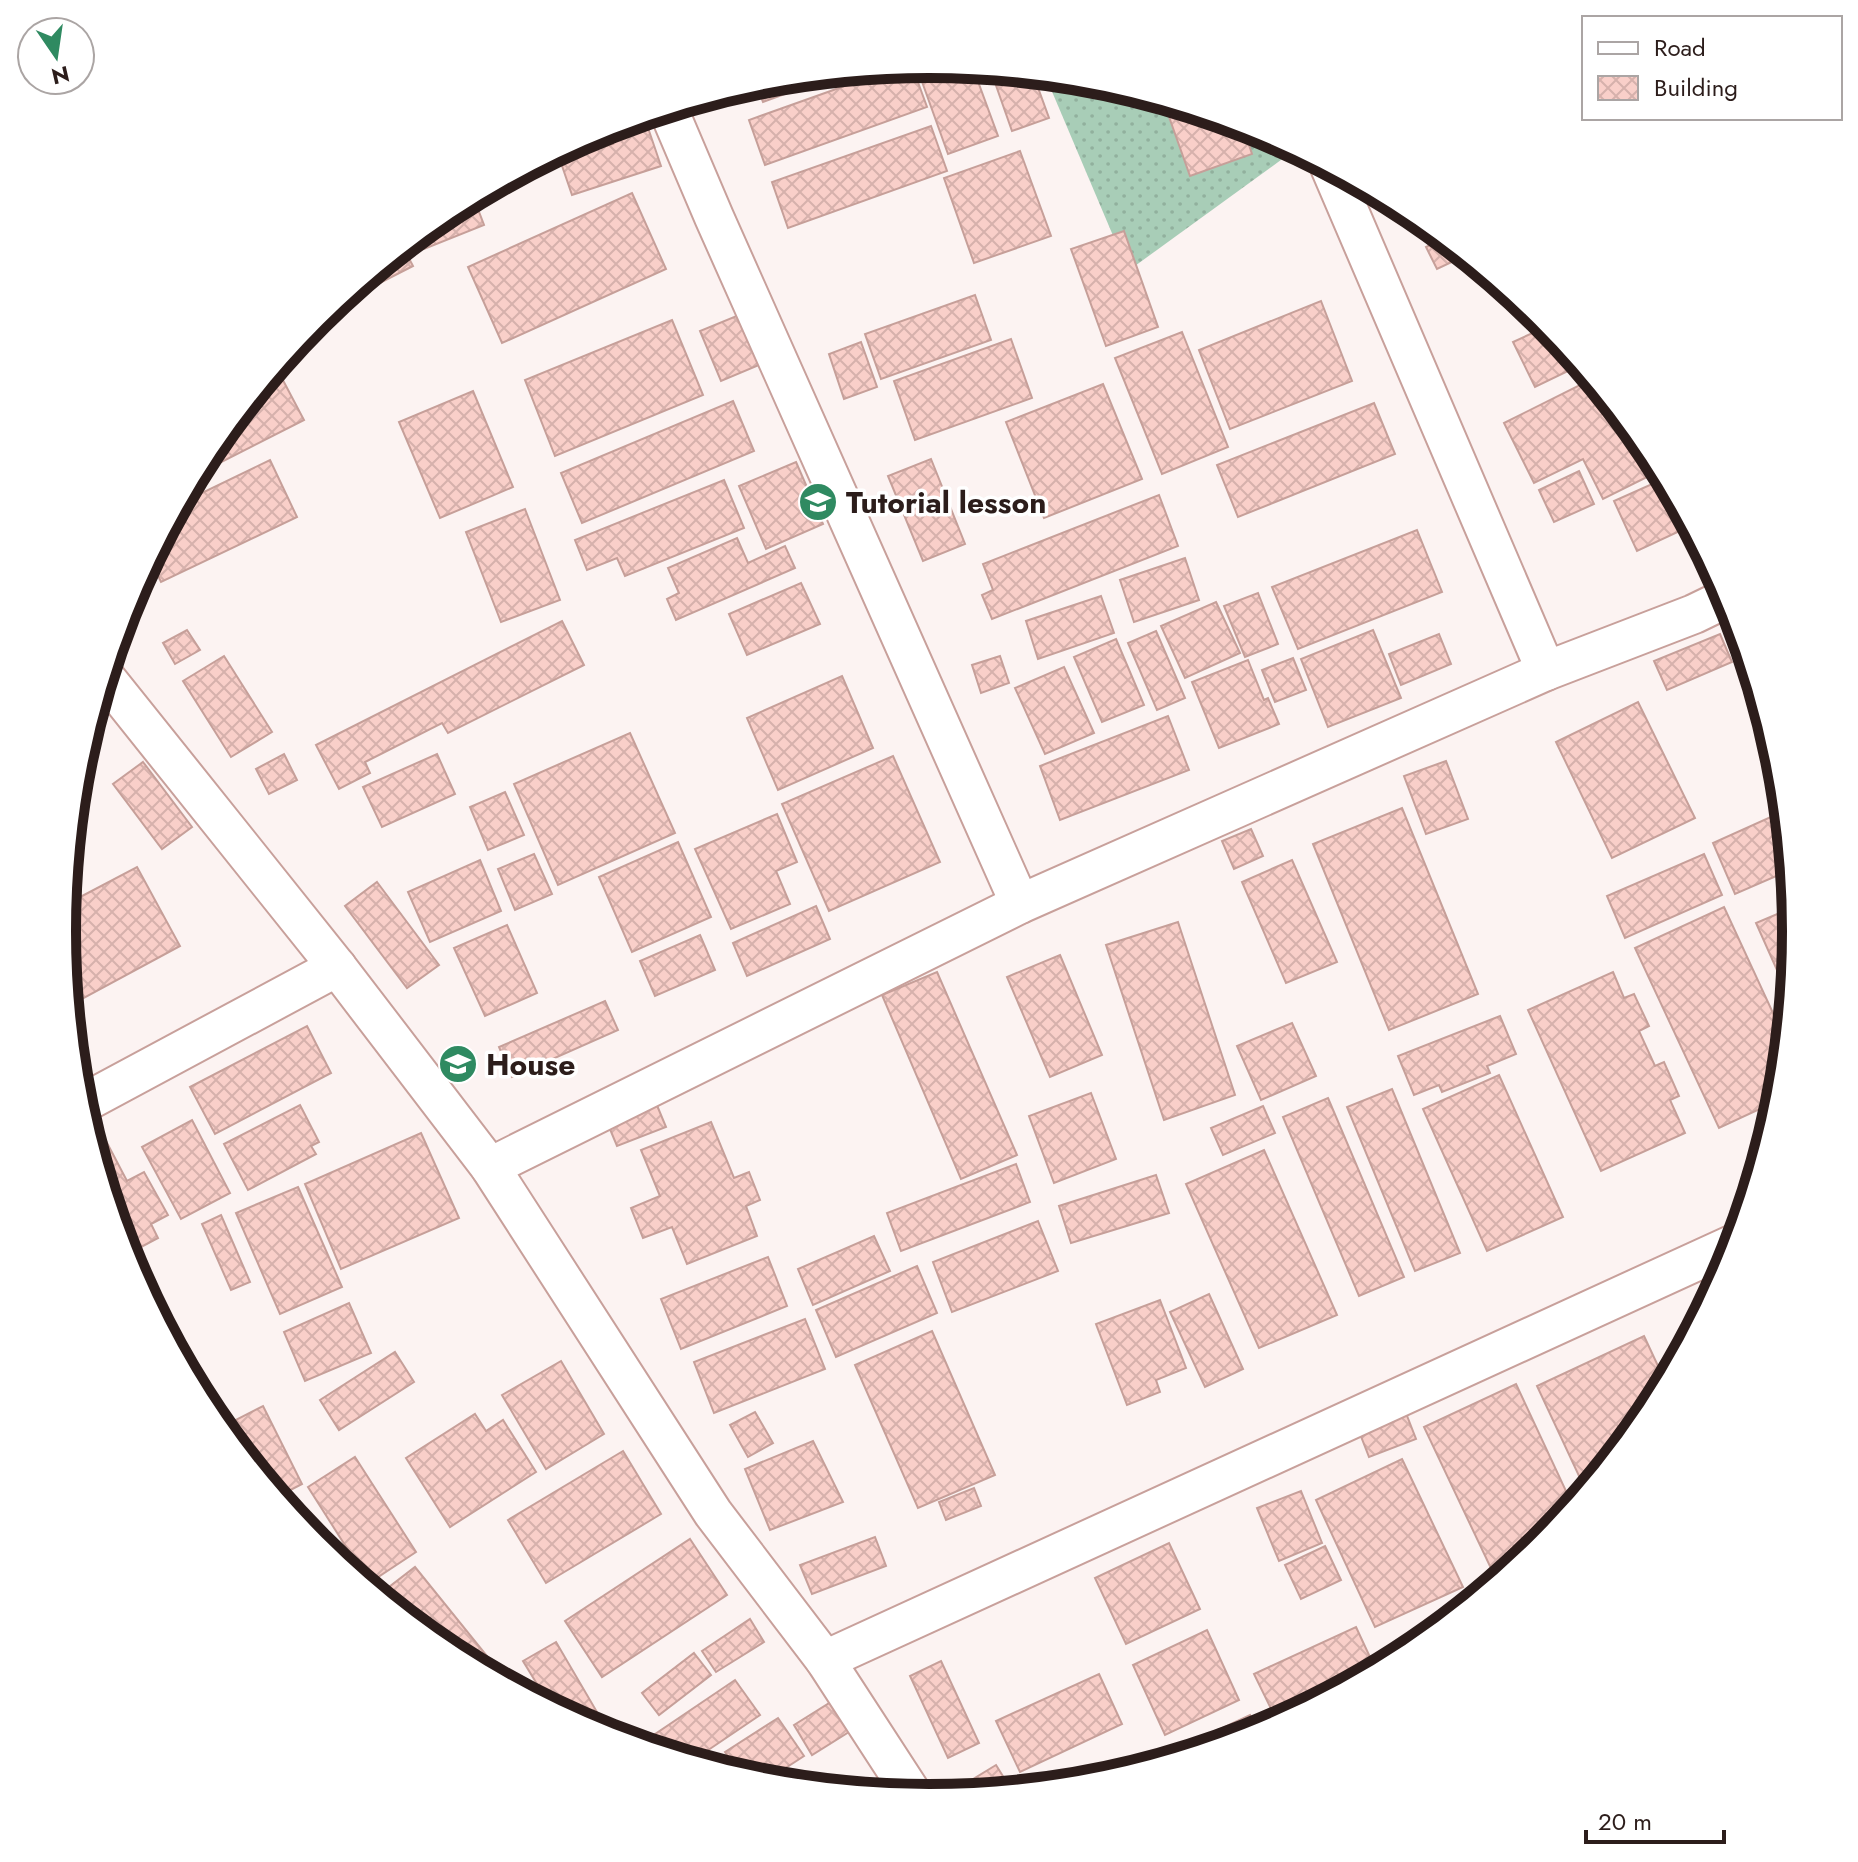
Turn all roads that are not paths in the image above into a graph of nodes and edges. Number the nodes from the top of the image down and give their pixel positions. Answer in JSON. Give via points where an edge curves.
{"nodes":[{"id":1,"x":672,"y":118,"type":"edge"},
{"id":2,"x":1336,"y":182,"type":"edge"},
{"id":3,"x":1716,"y":603,"type":"edge"},
{"id":4,"x":1546,"y":671,"type":"junction"},
{"id":5,"x":112,"y":686,"type":"edge"},
{"id":6,"x":1020,"y":904,"type":"junction"},
{"id":7,"x":337,"y":967,"type":"junction"},
{"id":8,"x":92,"y":1098,"type":"edge"},
{"id":9,"x":490,"y":1167,"type":"junction"},
{"id":10,"x":1719,"y":1251,"type":"edge"},
{"id":11,"x":825,"y":1660,"type":"junction"},
{"id":12,"x":905,"y":1783,"type":"edge"}],
"edges":[{"from":1,"to":6,"type":"street"},
{"from":2,"to":4,"type":"street"},
{"from":3,"to":4,"type":"street"},
{"from":4,"to":6,"type":"street"},
{"from":5,"to":7,"type":"street"},
{"from":6,"to":9,"type":"street"},
{"from":7,"to":8,"type":"street"},
{"from":7,"to":9,"type":"street"},
{"from":9,"to":11,"type":"street","via":[[713,1513]]},
{"from":10,"to":11,"type":"street"},
{"from":11,"to":12,"type":"street"}]}
